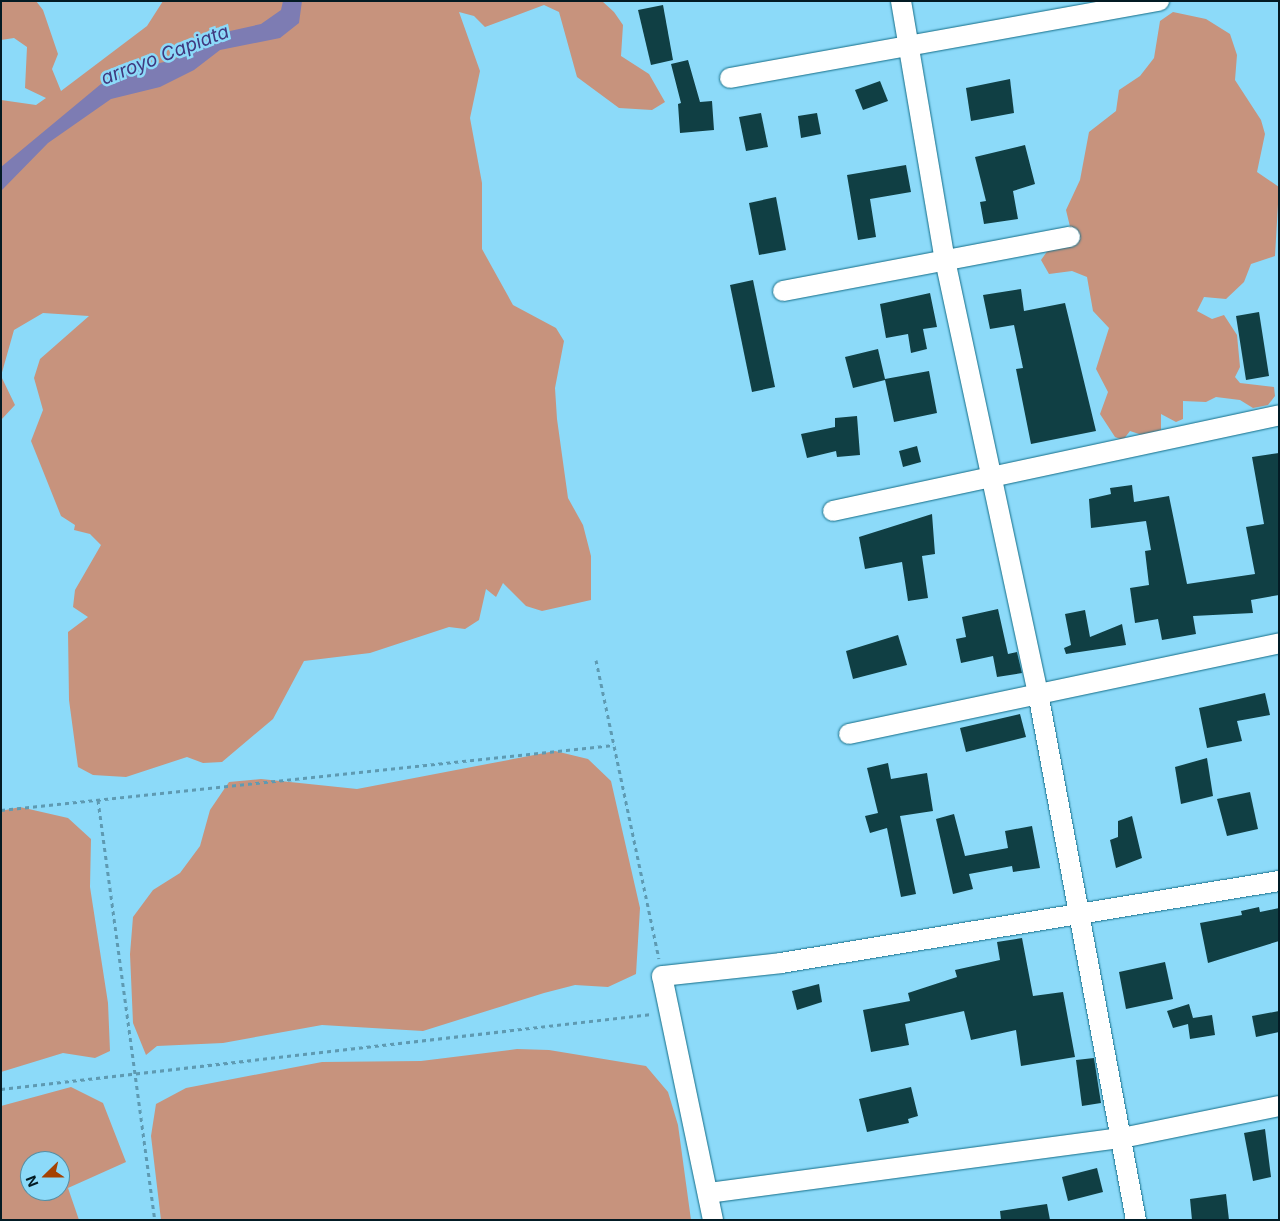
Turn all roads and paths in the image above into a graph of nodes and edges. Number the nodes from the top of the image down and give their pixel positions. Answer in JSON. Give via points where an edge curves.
{"nodes":[{"id":1,"x":901,"y":1,"type":"edge"},
{"id":2,"x":1159,"y":1,"type":"edge"},
{"id":3,"x":909,"y":49,"type":"junction"},
{"id":4,"x":730,"y":78,"type":"dead end"},
{"id":5,"x":1070,"y":237,"type":"dead end"},
{"id":6,"x":945,"y":260,"type":"junction"},
{"id":7,"x":783,"y":291,"type":"dead end"},
{"id":8,"x":1279,"y":415,"type":"edge"},
{"id":9,"x":989,"y":474,"type":"junction"},
{"id":10,"x":833,"y":511,"type":"dead end"},
{"id":11,"x":1279,"y":643,"type":"edge"},
{"id":12,"x":596,"y":660,"type":"dead end"},
{"id":13,"x":1038,"y":693,"type":"junction"},
{"id":14,"x":849,"y":734,"type":"dead end"},
{"id":15,"x":614,"y":745,"type":"junction"},
{"id":16,"x":98,"y":800,"type":"junction"},
{"id":17,"x":1,"y":810,"type":"edge"},
{"id":18,"x":1279,"y":881,"type":"edge"},
{"id":19,"x":1082,"y":914,"type":"junction"},
{"id":20,"x":662,"y":976,"type":"junction"},
{"id":21,"x":670,"y":1012,"type":"junction"},
{"id":22,"x":135,"y":1074,"type":"junction"},
{"id":23,"x":1,"y":1089,"type":"edge"},
{"id":24,"x":1279,"y":1106,"type":"edge"},
{"id":25,"x":1122,"y":1138,"type":"junction"},
{"id":26,"x":708,"y":1193,"type":"junction"},
{"id":27,"x":155,"y":1220,"type":"edge"},
{"id":28,"x":713,"y":1220,"type":"edge"},
{"id":29,"x":1136,"y":1220,"type":"edge"}],
"edges":[{"from":1,"to":3,"type":"street"},
{"from":2,"to":3,"type":"street"},
{"from":3,"to":4,"type":"street"},
{"from":3,"to":6,"type":"street"},
{"from":5,"to":6,"type":"street"},
{"from":6,"to":7,"type":"street"},
{"from":6,"to":9,"type":"street"},
{"from":8,"to":9,"type":"street"},
{"from":9,"to":10,"type":"street"},
{"from":9,"to":13,"type":"street"},
{"from":11,"to":13,"type":"street"},
{"from":12,"to":15,"type":"path"},
{"from":13,"to":14,"type":"street"},
{"from":13,"to":19,"type":"street"},
{"from":15,"to":16,"type":"path"},
{"from":15,"to":20,"type":"path"},
{"from":16,"to":17,"type":"path"},
{"from":16,"to":22,"type":"path"},
{"from":18,"to":19,"type":"street"},
{"from":19,"to":20,"type":"street","via":[[782,963]]},
{"from":19,"to":25,"type":"street"},
{"from":20,"to":21,"type":"street"},
{"from":21,"to":22,"type":"path"},
{"from":21,"to":26,"type":"street"},
{"from":22,"to":23,"type":"path"},
{"from":22,"to":27,"type":"path"},
{"from":24,"to":25,"type":"street"},
{"from":25,"to":26,"type":"street"},
{"from":25,"to":29,"type":"street"},
{"from":26,"to":28,"type":"street"}]}
